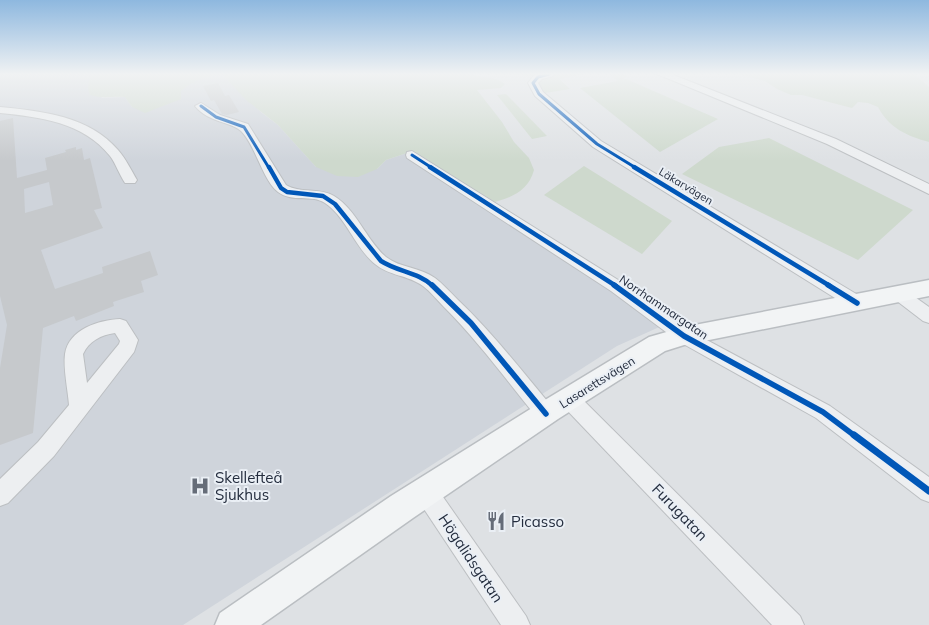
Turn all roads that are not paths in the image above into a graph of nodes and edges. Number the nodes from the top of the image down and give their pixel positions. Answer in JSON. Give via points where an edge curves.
{"nodes":[{"id":1,"x":551,"y":103,"type":"edge"},
{"id":2,"x":734,"y":103,"type":"edge"},
{"id":3,"x":201,"y":106,"type":"dead end"},
{"id":4,"x":0,"y":110,"type":"edge"},
{"id":5,"x":412,"y":155,"type":"dead end"},
{"id":6,"x":130,"y":180,"type":"dead end"},
{"id":7,"x":929,"y":190,"type":"edge"},
{"id":8,"x":929,"y":288,"type":"edge"},
{"id":9,"x":899,"y":294,"type":"junction"},
{"id":10,"x":857,"y":303,"type":"junction"},
{"id":11,"x":929,"y":316,"type":"edge"},
{"id":12,"x":684,"y":336,"type":"junction"},
{"id":13,"x":569,"y":399,"type":"junction"},
{"id":14,"x":79,"y":407,"type":"dead end"},
{"id":15,"x":546,"y":414,"type":"junction"},
{"id":16,"x":929,"y":491,"type":"edge"},
{"id":17,"x":426,"y":492,"type":"junction"},
{"id":18,"x":0,"y":495,"type":"edge"},
{"id":19,"x":232,"y":625,"type":"edge"},
{"id":20,"x":517,"y":625,"type":"edge"},
{"id":21,"x":791,"y":625,"type":"edge"}],
"edges":[{"from":1,"to":10,"type":"street","name":"Läkarvägen","via":[[598,144]]},
{"from":2,"to":7,"type":"street","via":[[854,152]]},
{"from":3,"to":15,"type":"street","via":[[216,117],[247,130],[288,194],[315,194],[330,200],[381,261],[414,273],[428,282],[471,323]]},
{"from":4,"to":6,"type":"street","via":[[53,116],[73,122],[105,144]]},
{"from":5,"to":12,"type":"street","name":"Norrhammargatan","via":[[618,287]]},
{"from":8,"to":9,"type":"main road","name":"Lasarettsvägen"},
{"from":9,"to":10,"type":"main road","name":"Lasarettsvägen"},
{"from":9,"to":11,"type":"street"},
{"from":10,"to":12,"type":"main road","name":"Lasarettsvägen"},
{"from":12,"to":13,"type":"main road","name":"Lasarettsvägen","via":[[657,344]]},
{"from":12,"to":16,"type":"street","name":"Norrhammargatan","via":[[823,412]]},
{"from":13,"to":15,"type":"main road","name":"Lasarettsvägen"},
{"from":13,"to":21,"type":"street","name":"Furugatan"},
{"from":14,"to":18,"type":"street","via":[[46,449]]},
{"from":15,"to":17,"type":"main road","name":"Lasarettsvägen"},
{"from":17,"to":19,"type":"main road","name":"Lasarettsvägen"},
{"from":17,"to":20,"type":"street","name":"Högalidsgatan"}]}
